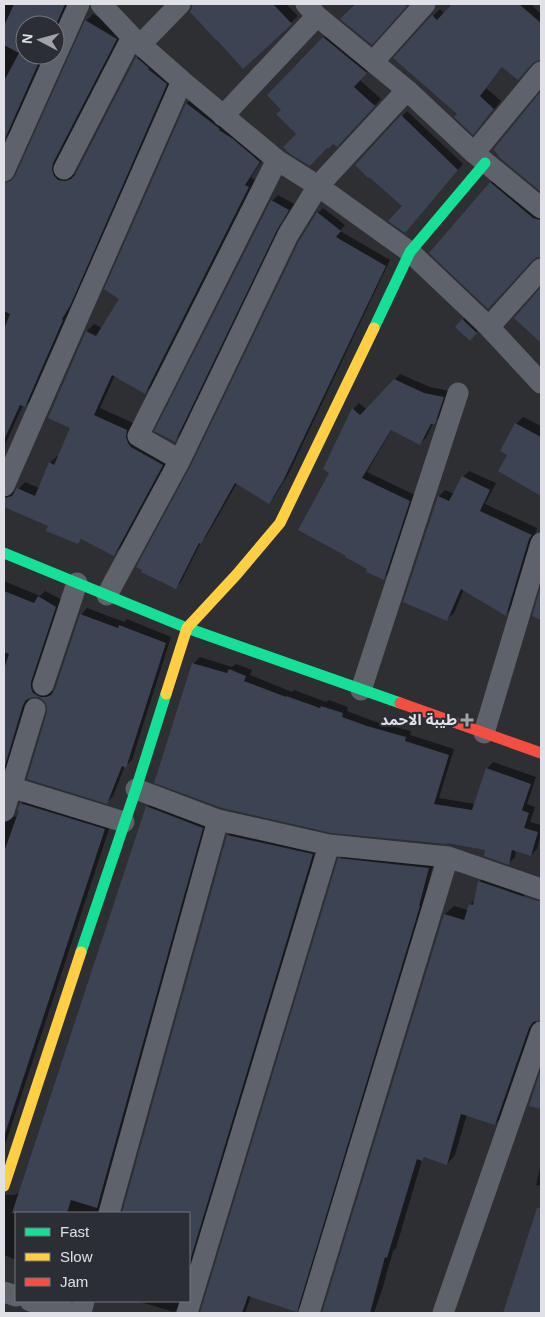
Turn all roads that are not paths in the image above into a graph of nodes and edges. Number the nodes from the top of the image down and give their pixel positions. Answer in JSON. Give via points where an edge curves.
{"nodes":[{"id":1,"x":79,"y":4,"type":"edge"},
{"id":2,"x":101,"y":4,"type":"edge"},
{"id":3,"x":180,"y":4,"type":"edge"},
{"id":4,"x":425,"y":4,"type":"edge"},
{"id":5,"x":312,"y":10,"type":"edge"},
{"id":6,"x":137,"y":40,"type":"junction"},
{"id":7,"x":373,"y":62,"type":"junction"},
{"id":8,"x":541,"y":72,"type":"edge"},
{"id":9,"x":182,"y":81,"type":"junction"},
{"id":10,"x":407,"y":90,"type":"junction"},
{"id":11,"x":223,"y":116,"type":"junction"},
{"id":12,"x":480,"y":158,"type":"junction"},
{"id":13,"x":277,"y":160,"type":"junction"},
{"id":14,"x":4,"y":170,"type":"edge"},
{"id":15,"x":64,"y":170,"type":"dead end"},
{"id":16,"x":318,"y":186,"type":"junction"},
{"id":17,"x":541,"y":208,"type":"edge"},
{"id":18,"x":410,"y":252,"type":"junction"},
{"id":19,"x":541,"y":269,"type":"edge"},
{"id":20,"x":488,"y":327,"type":"junction"},
{"id":21,"x":541,"y":383,"type":"edge"},
{"id":22,"x":458,"y":393,"type":"dead end"},
{"id":23,"x":180,"y":460,"type":"junction"},
{"id":24,"x":4,"y":486,"type":"edge"},
{"id":25,"x":541,"y":543,"type":"edge"},
{"id":26,"x":4,"y":553,"type":"edge"},
{"id":27,"x":77,"y":583,"type":"junction"},
{"id":28,"x":107,"y":595,"type":"junction"},
{"id":29,"x":187,"y":628,"type":"junction"},
{"id":30,"x":43,"y":685,"type":"dead end"},
{"id":31,"x":361,"y":690,"type":"junction"},
{"id":32,"x":35,"y":709,"type":"dead end"},
{"id":33,"x":484,"y":733,"type":"junction"},
{"id":34,"x":541,"y":753,"type":"edge"},
{"id":35,"x":7,"y":786,"type":"edge"},
{"id":36,"x":136,"y":789,"type":"junction"},
{"id":37,"x":4,"y":812,"type":"edge"},
{"id":38,"x":218,"y":820,"type":"junction"},
{"id":39,"x":124,"y":822,"type":"junction"},
{"id":40,"x":330,"y":845,"type":"junction"},
{"id":41,"x":448,"y":857,"type":"junction"},
{"id":42,"x":541,"y":889,"type":"edge"},
{"id":43,"x":541,"y":1032,"type":"edge"},
{"id":44,"x":4,"y":1186,"type":"edge"},
{"id":45,"x":109,"y":1212,"type":"edge"},
{"id":46,"x":33,"y":1302,"type":"edge"},
{"id":47,"x":70,"y":1313,"type":"edge"},
{"id":48,"x":188,"y":1313,"type":"edge"},
{"id":49,"x":309,"y":1313,"type":"edge"},
{"id":50,"x":443,"y":1313,"type":"edge"}],
"edges":[{"from":1,"to":14,"type":"street"},
{"from":2,"to":6,"type":"street"},
{"from":3,"to":6,"type":"street"},
{"from":4,"to":7,"type":"street"},
{"from":5,"to":7,"type":"street"},
{"from":5,"to":11,"type":"street"},
{"from":6,"to":9,"type":"street"},
{"from":6,"to":15,"type":"street"},
{"from":7,"to":10,"type":"street"},
{"from":8,"to":12,"type":"street"},
{"from":9,"to":11,"type":"street"},
{"from":9,"to":24,"type":"street"},
{"from":10,"to":12,"type":"street"},
{"from":10,"to":16,"type":"street"},
{"from":11,"to":13,"type":"street"},
{"from":12,"to":17,"type":"street"},
{"from":12,"to":18,"type":"street"},
{"from":13,"to":16,"type":"street"},
{"from":13,"to":23,"type":"street","via":[[138,436]]},
{"from":16,"to":18,"type":"street"},
{"from":16,"to":23,"type":"street","via":[[288,235]]},
{"from":18,"to":20,"type":"street"},
{"from":18,"to":29,"type":"street","via":[[280,523]]},
{"from":19,"to":20,"type":"street"},
{"from":20,"to":21,"type":"street"},
{"from":22,"to":31,"type":"street"},
{"from":23,"to":28,"type":"street"},
{"from":25,"to":33,"type":"street"},
{"from":26,"to":27,"type":"street"},
{"from":27,"to":28,"type":"street"},
{"from":27,"to":30,"type":"street"},
{"from":28,"to":29,"type":"street"},
{"from":29,"to":31,"type":"street"},
{"from":29,"to":36,"type":"street"},
{"from":31,"to":33,"type":"street"},
{"from":32,"to":35,"type":"street"},
{"from":33,"to":34,"type":"street"},
{"from":35,"to":37,"type":"street"},
{"from":35,"to":39,"type":"street"},
{"from":36,"to":38,"type":"street"},
{"from":36,"to":39,"type":"street"},
{"from":38,"to":40,"type":"street"},
{"from":38,"to":45,"type":"street"},
{"from":39,"to":44,"type":"street"},
{"from":40,"to":41,"type":"street"},
{"from":40,"to":48,"type":"street"},
{"from":41,"to":42,"type":"street"},
{"from":41,"to":49,"type":"street"},
{"from":43,"to":50,"type":"street"},
{"from":46,"to":47,"type":"street"}]}
